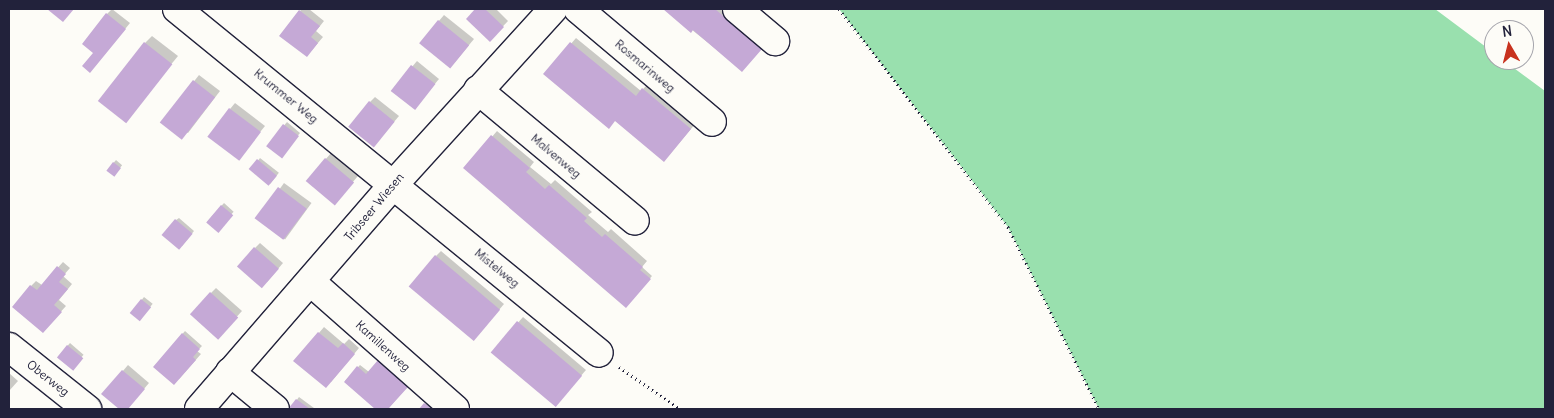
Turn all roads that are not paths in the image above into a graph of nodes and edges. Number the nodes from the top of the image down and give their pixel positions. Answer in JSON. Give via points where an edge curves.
{"nodes":[{"id":1,"x":177,"y":9,"type":"edge"},
{"id":2,"x":553,"y":9,"type":"edge"},
{"id":3,"x":578,"y":9,"type":"edge"},
{"id":4,"x":738,"y":9,"type":"edge"},
{"id":5,"x":775,"y":40,"type":"dead end"},
{"id":6,"x":478,"y":90,"type":"junction"},
{"id":7,"x":712,"y":122,"type":"dead end"},
{"id":8,"x":394,"y":184,"type":"junction"},
{"id":9,"x":635,"y":221,"type":"dead end"},
{"id":10,"x":311,"y":282,"type":"junction"},
{"id":11,"x":9,"y":347,"type":"edge"},
{"id":12,"x":599,"y":353,"type":"road end"},
{"id":13,"x":230,"y":372,"type":"junction"},
{"id":14,"x":87,"y":409,"type":"edge"},
{"id":15,"x":199,"y":409,"type":"edge"},
{"id":16,"x":276,"y":409,"type":"edge"},
{"id":17,"x":455,"y":409,"type":"edge"}],
"edges":[{"from":1,"to":8,"type":"street","name":"Krummer Weg"},
{"from":2,"to":6,"type":"street","name":"Tribseer Wiesen"},
{"from":3,"to":7,"type":"street","name":"Rosmarinweg"},
{"from":4,"to":5,"type":"street"},
{"from":6,"to":8,"type":"street","name":"Tribseer Wiesen"},
{"from":6,"to":9,"type":"street","name":"Malvenweg"},
{"from":8,"to":10,"type":"street","name":"Tribseer Wiesen"},
{"from":8,"to":12,"type":"street","name":"Mistelweg"},
{"from":10,"to":13,"type":"street","name":"Tribseer Wiesen"},
{"from":10,"to":17,"type":"street","name":"Kamillenweg"},
{"from":11,"to":14,"type":"street","name":"Oberweg"},
{"from":13,"to":15,"type":"street","name":"Tribseer Wiesen"},
{"from":13,"to":16,"type":"street"}]}
